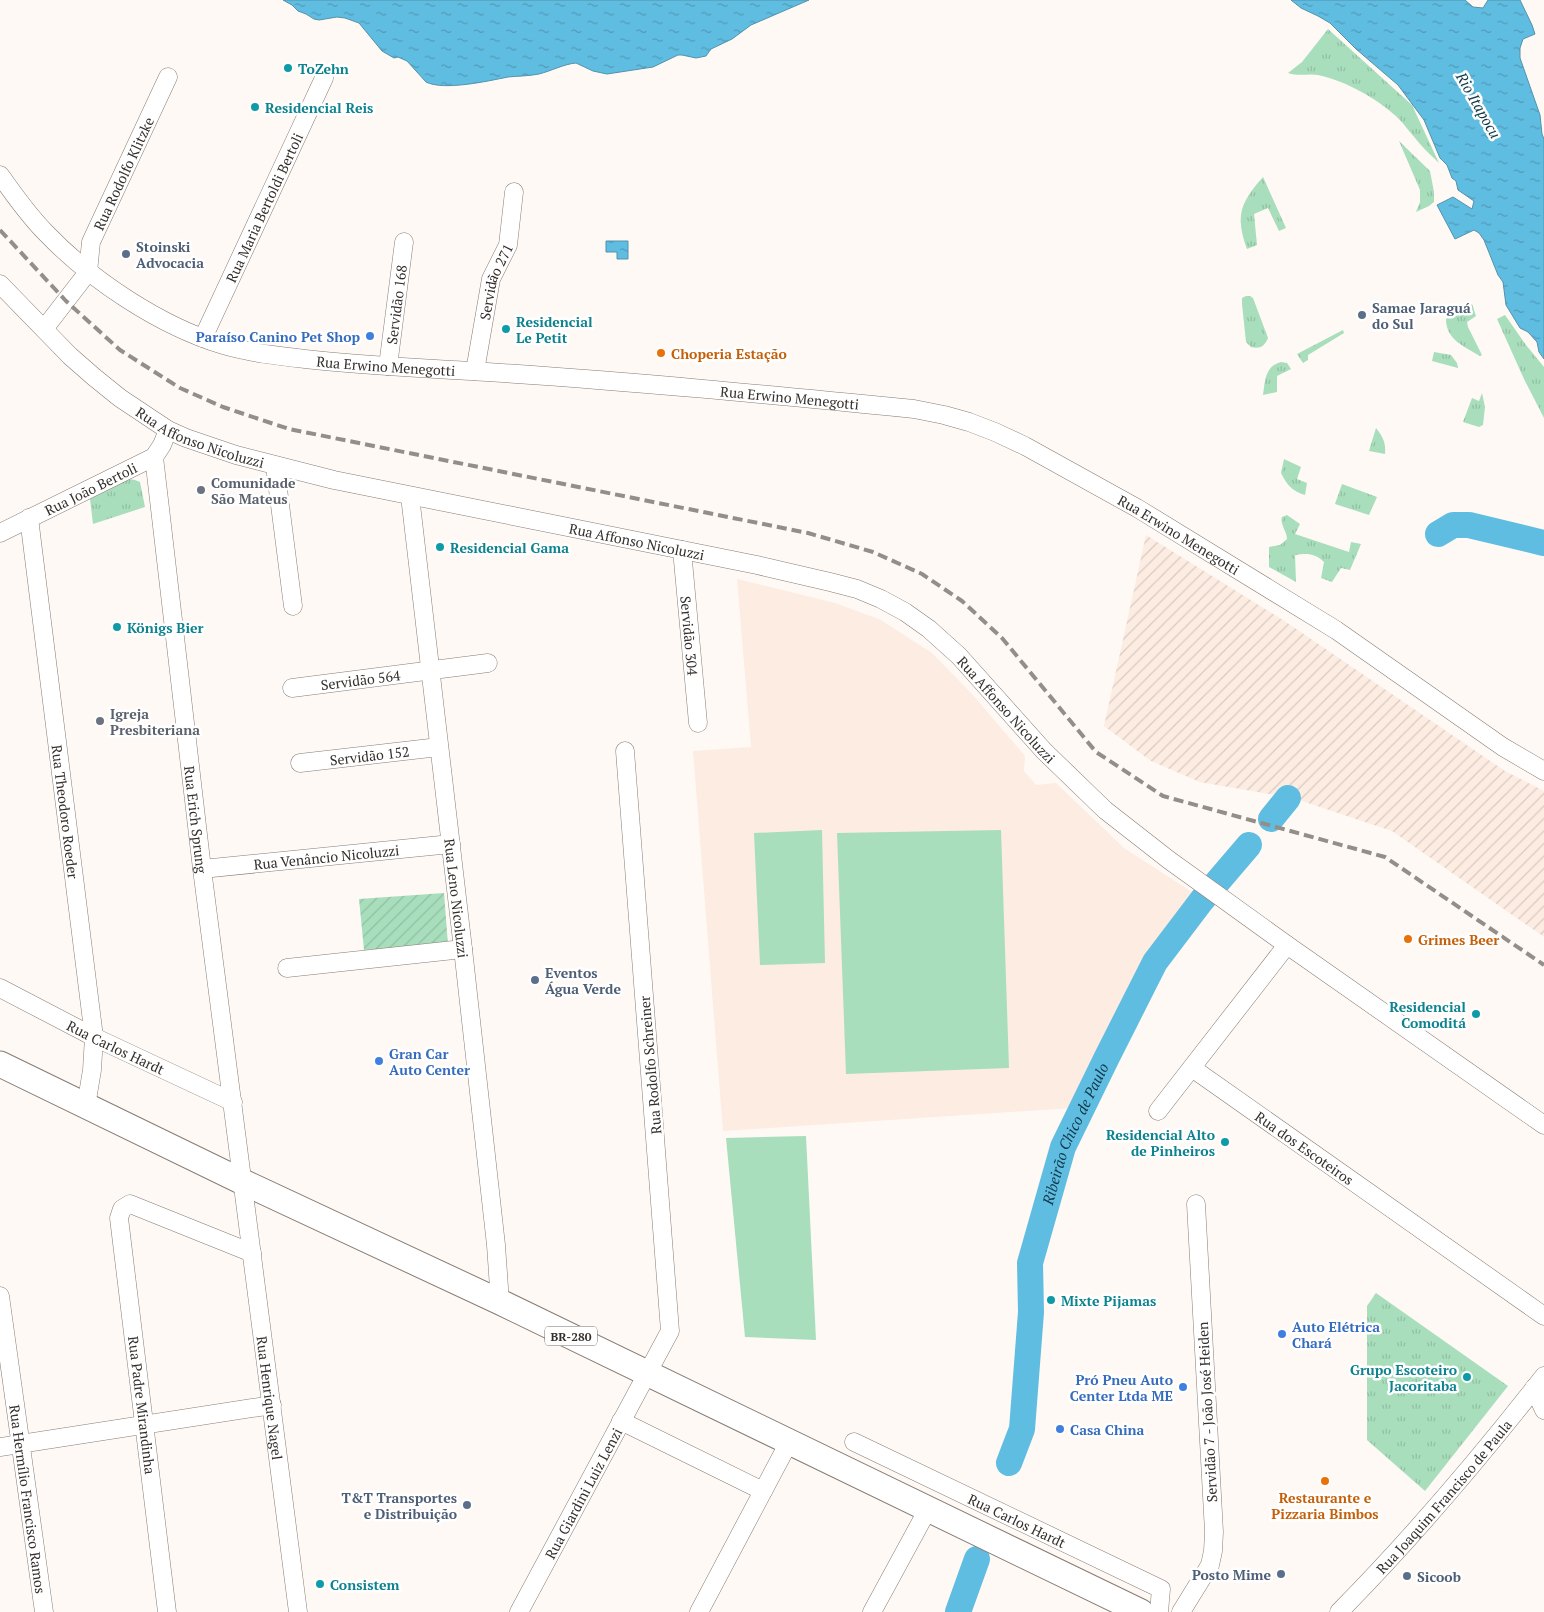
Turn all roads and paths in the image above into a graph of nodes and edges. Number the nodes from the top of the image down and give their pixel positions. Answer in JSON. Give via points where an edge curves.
{"nodes":[{"id":1,"x":168,"y":77,"type":"dead end"},
{"id":2,"x":324,"y":78,"type":"dead end"},
{"id":3,"x":0,"y":175,"type":"edge"},
{"id":4,"x":514,"y":192,"type":"dead end"},
{"id":5,"x":404,"y":242,"type":"dead end"},
{"id":6,"x":88,"y":272,"type":"junction"},
{"id":7,"x":0,"y":284,"type":"edge"},
{"id":8,"x":44,"y":329,"type":"junction"},
{"id":9,"x":204,"y":338,"type":"junction"},
{"id":10,"x":388,"y":366,"type":"junction"},
{"id":11,"x":475,"y":371,"type":"junction"},
{"id":12,"x":168,"y":430,"type":"junction"},
{"id":13,"x":154,"y":457,"type":"junction"},
{"id":14,"x":275,"y":466,"type":"junction"},
{"id":15,"x":410,"y":496,"type":"junction"},
{"id":16,"x":29,"y":518,"type":"junction"},
{"id":17,"x":0,"y":533,"type":"edge"},
{"id":18,"x":682,"y":550,"type":"junction"},
{"id":19,"x":292,"y":606,"type":"dead end"},
{"id":20,"x":488,"y":663,"type":"dead end"},
{"id":21,"x":430,"y":670,"type":"junction"},
{"id":22,"x":292,"y":688,"type":"dead end"},
{"id":23,"x":698,"y":723,"type":"dead end"},
{"id":24,"x":439,"y":747,"type":"junction"},
{"id":25,"x":625,"y":751,"type":"dead end"},
{"id":26,"x":300,"y":763,"type":"dead end"},
{"id":27,"x":1544,"y":771,"type":"edge"},
{"id":28,"x":450,"y":844,"type":"junction"},
{"id":29,"x":202,"y":869,"type":"junction"},
{"id":30,"x":1286,"y":945,"type":"junction"},
{"id":31,"x":463,"y":949,"type":"junction"},
{"id":32,"x":287,"y":968,"type":"dead end"},
{"id":33,"x":0,"y":988,"type":"edge"},
{"id":34,"x":94,"y":1037,"type":"junction"},
{"id":35,"x":0,"y":1064,"type":"edge"},
{"id":36,"x":1192,"y":1068,"type":"junction"},
{"id":37,"x":233,"y":1102,"type":"junction"},
{"id":38,"x":86,"y":1106,"type":"junction"},
{"id":39,"x":1158,"y":1111,"type":"dead end"},
{"id":40,"x":1544,"y":1125,"type":"edge"},
{"id":41,"x":243,"y":1182,"type":"junction"},
{"id":42,"x":1196,"y":1204,"type":"dead end"},
{"id":43,"x":252,"y":1253,"type":"junction"},
{"id":44,"x":0,"y":1296,"type":"edge"},
{"id":45,"x":500,"y":1302,"type":"junction"},
{"id":46,"x":1544,"y":1316,"type":"edge"},
{"id":47,"x":647,"y":1374,"type":"junction"},
{"id":48,"x":1539,"y":1382,"type":"edge"},
{"id":49,"x":272,"y":1405,"type":"junction"},
{"id":50,"x":1544,"y":1410,"type":"edge"},
{"id":51,"x":621,"y":1421,"type":"junction"},
{"id":52,"x":144,"y":1424,"type":"junction"},
{"id":53,"x":789,"y":1442,"type":"junction"},
{"id":54,"x":854,"y":1442,"type":"dead end"},
{"id":55,"x":20,"y":1444,"type":"junction"},
{"id":56,"x":0,"y":1448,"type":"edge"},
{"id":57,"x":763,"y":1491,"type":"junction"},
{"id":58,"x":928,"y":1510,"type":"junction"},
{"id":59,"x":44,"y":1612,"type":"edge"},
{"id":60,"x":167,"y":1612,"type":"edge"},
{"id":61,"x":298,"y":1612,"type":"edge"},
{"id":62,"x":518,"y":1612,"type":"edge"},
{"id":63,"x":699,"y":1612,"type":"edge"},
{"id":64,"x":872,"y":1612,"type":"edge"},
{"id":65,"x":1141,"y":1612,"type":"edge"},
{"id":66,"x":1159,"y":1612,"type":"edge"},
{"id":67,"x":1181,"y":1612,"type":"edge"},
{"id":68,"x":1340,"y":1612,"type":"edge"}],
"edges":[{"from":1,"to":6,"type":"street","name":"Rua Rodolfo Klitzke","via":[[91,242]]},
{"from":2,"to":9,"type":"street","name":"Rua Maria Bertoldi Bertoli"},
{"from":3,"to":6,"type":"street","name":"Rua Erwino Menegotti","via":[[45,233]]},
{"from":4,"to":11,"type":"street","name":"Servidão 271","via":[[508,245],[491,279]]},
{"from":5,"to":10,"type":"street","name":"Servidão 168"},
{"from":6,"to":8,"type":"street"},
{"from":6,"to":9,"type":"street","name":"Rua Erwino Menegotti","via":[[167,322]]},
{"from":7,"to":8,"type":"street","name":"Rua Affonso Nicoluzzi"},
{"from":8,"to":12,"type":"street","name":"Rua Affonso Nicoluzzi","via":[[94,377]]},
{"from":9,"to":10,"type":"street","name":"Rua Erwino Menegotti","via":[[249,352]]},
{"from":10,"to":11,"type":"street","name":"Rua Erwino Menegotti"},
{"from":11,"to":27,"type":"street","name":"Rua Erwino Menegotti","via":[[914,409],[969,422],[1025,446],[1166,525],[1336,630],[1503,747]]},
{"from":12,"to":13,"type":"street","name":"Rua João Bertoli"},
{"from":12,"to":14,"type":"street","name":"Rua Affonso Nicoluzzi"},
{"from":13,"to":16,"type":"street","name":"Rua João Bertoli"},
{"from":13,"to":29,"type":"street","name":"Rua Erich Sprung"},
{"from":14,"to":15,"type":"street","name":"Rua Affonso Nicoluzzi"},
{"from":14,"to":19,"type":"street"},
{"from":15,"to":18,"type":"street","name":"Rua Affonso Nicoluzzi"},
{"from":15,"to":21,"type":"street","name":"Rua Leno Nicoluzzi"},
{"from":16,"to":17,"type":"street","name":"Rua João Bertoli"},
{"from":16,"to":34,"type":"street","name":"Rua Theodoro Roeder"},
{"from":18,"to":23,"type":"street","name":"Servidão 304"},
{"from":18,"to":30,"type":"street","name":"Rua Affonso Nicoluzzi","via":[[830,582],[873,596],[905,612],[930,629],[959,656],[1050,757],[1091,797],[1138,836]]},
{"from":20,"to":21,"type":"street","name":"Servidão 564"},
{"from":21,"to":22,"type":"street","name":"Servidão 564"},
{"from":21,"to":24,"type":"street","name":"Rua Leno Nicoluzzi"},
{"from":24,"to":26,"type":"street","name":"Servidão 152"},
{"from":24,"to":28,"type":"street","name":"Rua Leno Nicoluzzi"},
{"from":25,"to":47,"type":"street","name":"Rua Rodolfo Schreiner","via":[[670,1319],[670,1331]]},
{"from":28,"to":29,"type":"street","name":"Rua Venâncio Nicoluzzi"},
{"from":28,"to":31,"type":"street","name":"Rua Leno Nicoluzzi"},
{"from":29,"to":37,"type":"street","name":"Rua Erich Sprung"},
{"from":30,"to":36,"type":"street"},
{"from":30,"to":40,"type":"street","name":"Rua Affonso Nicoluzzi"},
{"from":31,"to":32,"type":"street"},
{"from":31,"to":45,"type":"street","name":"Rua Leno Nicoluzzi"},
{"from":33,"to":34,"type":"street","name":"Rua Carlos Hardt"},
{"from":34,"to":37,"type":"street","name":"Rua Carlos Hardt"},
{"from":34,"to":38,"type":"street","name":"Rua Theodoro Roeder"},
{"from":35,"to":38,"type":"highway","number":"BR-280"},
{"from":36,"to":39,"type":"street"},
{"from":36,"to":46,"type":"street","name":"Rua dos Escoteiros"},
{"from":37,"to":41,"type":"street","name":"Rua Erich Sprung"},
{"from":38,"to":41,"type":"highway","number":"BR-280"},
{"from":41,"to":43,"type":"street","name":"Rua Henrique Nagel"},
{"from":41,"to":45,"type":"highway","number":"BR-280"},
{"from":42,"to":67,"type":"street","name":"Servidão 7 - João José Heiden","via":[[1214,1532],[1210,1565]]},
{"from":43,"to":49,"type":"street","name":"Rua Henrique Nagel"},
{"from":43,"to":52,"type":"street","name":"Rua Padre Mirandinha","via":[[130,1204],[122,1209],[119,1218]]},
{"from":44,"to":55,"type":"street","name":"Rua Hermílio Francisco Ramos"},
{"from":45,"to":47,"type":"highway","number":"BR-280"},
{"from":47,"to":51,"type":"street","name":"Rua Giardini Luiz Lenzi"},
{"from":47,"to":53,"type":"highway","number":"BR-280"},
{"from":48,"to":50,"type":"street"},
{"from":48,"to":68,"type":"street","name":"Rua Joaquim Francisco de Paula","via":[[1467,1470]]},
{"from":49,"to":52,"type":"street"},
{"from":49,"to":61,"type":"street","name":"Rua Henrique Nagel"},
{"from":51,"to":57,"type":"street"},
{"from":51,"to":62,"type":"street","name":"Rua Giardini Luiz Lenzi"},
{"from":52,"to":55,"type":"street"},
{"from":52,"to":60,"type":"street","name":"Rua Padre Mirandinha"},
{"from":53,"to":57,"type":"street"},
{"from":53,"to":58,"type":"highway","number":"BR-280"},
{"from":54,"to":66,"type":"street","name":"Rua Carlos Hardt","via":[[1161,1589]]},
{"from":55,"to":56,"type":"street"},
{"from":55,"to":59,"type":"street","name":"Rua Hermílio Francisco Ramos"},
{"from":57,"to":63,"type":"street"},
{"from":58,"to":64,"type":"street"},
{"from":58,"to":65,"type":"highway","number":"BR-280"}]}
